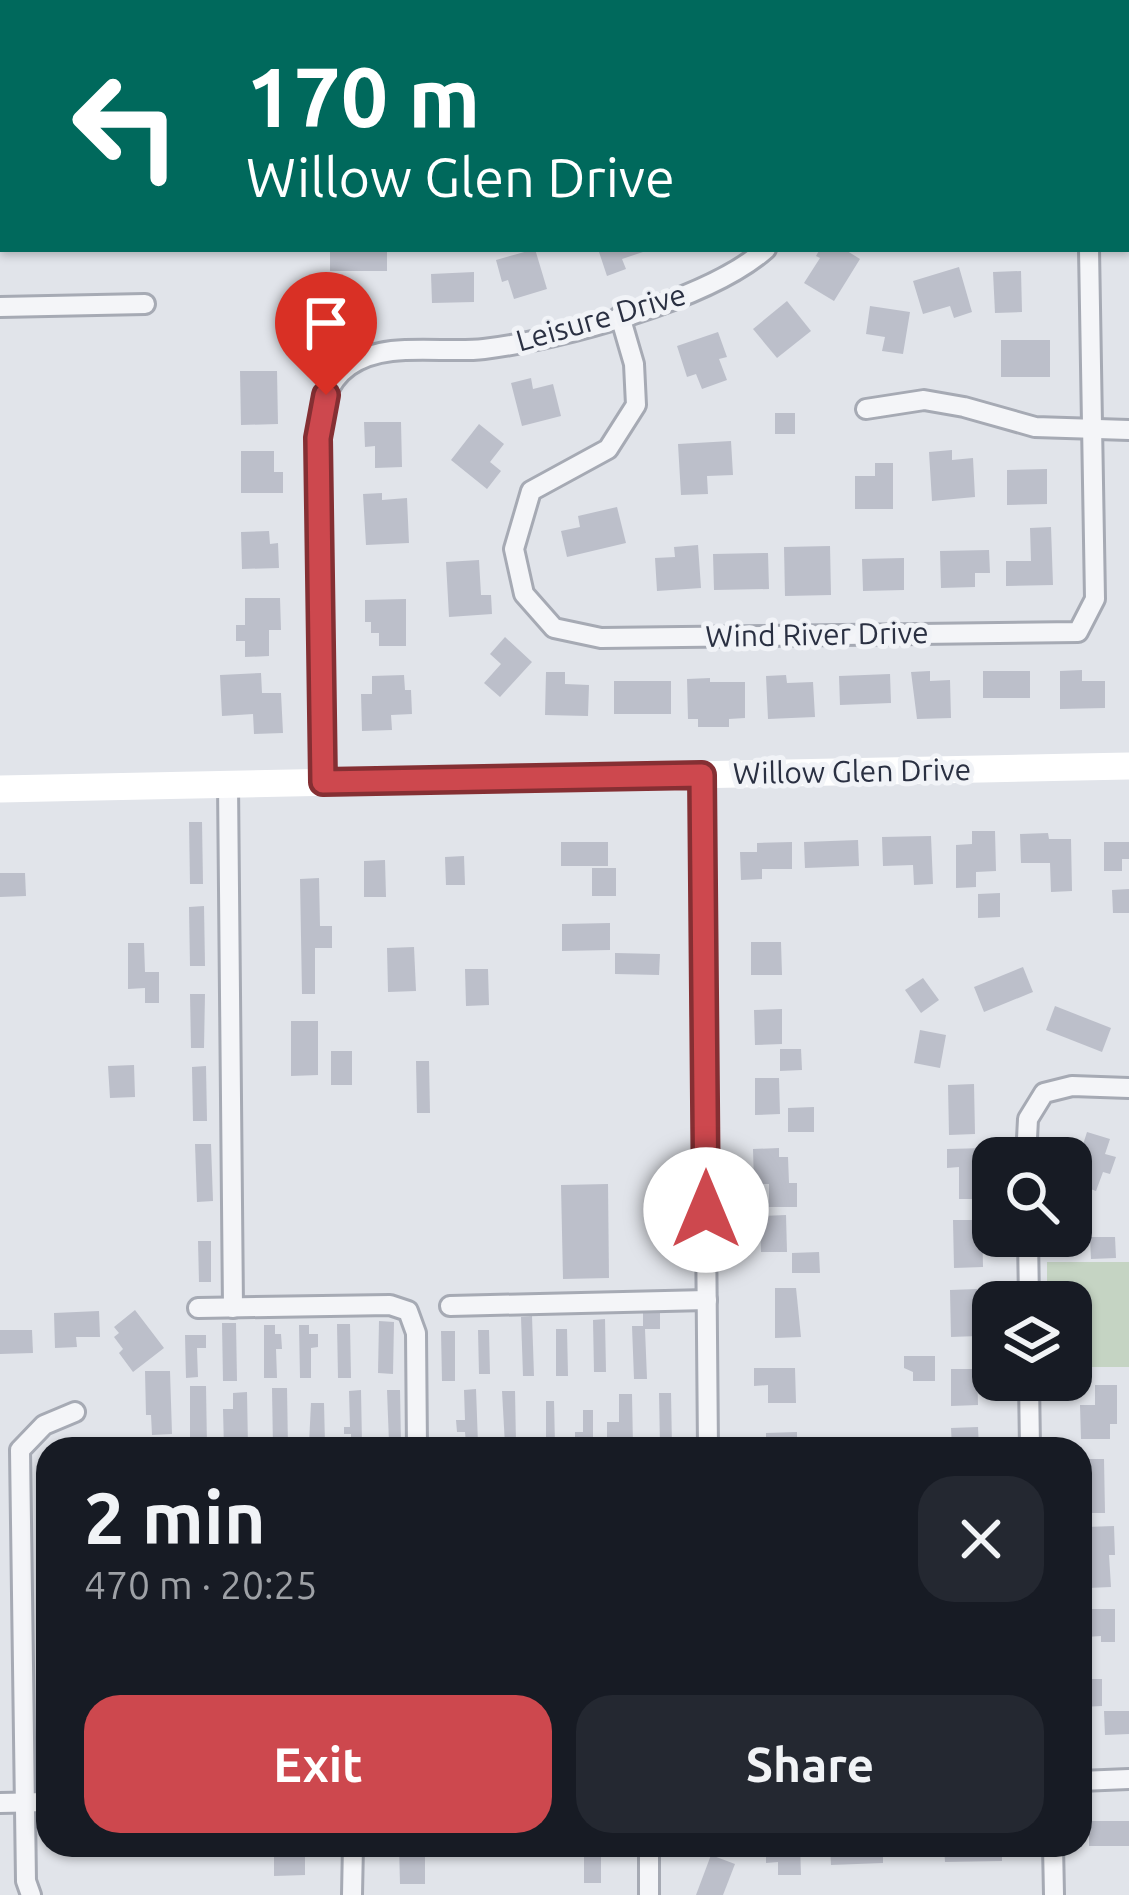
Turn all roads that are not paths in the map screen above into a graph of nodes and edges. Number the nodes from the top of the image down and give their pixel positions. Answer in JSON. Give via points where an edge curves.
{"nodes":[{"id":1,"x":762,"y":252,"type":"edge"},
{"id":2,"x":1088,"y":252,"type":"edge"},
{"id":3,"x":145,"y":304,"type":"dead end"},
{"id":4,"x":0,"y":307,"type":"edge"},
{"id":5,"x":620,"y":316,"type":"junction"},
{"id":6,"x":866,"y":409,"type":"dead end"},
{"id":7,"x":1093,"y":430,"type":"junction"},
{"id":8,"x":1129,"y":430,"type":"edge"},
{"id":9,"x":1129,"y":766,"type":"edge"},
{"id":10,"x":702,"y":775,"type":"junction"},
{"id":11,"x":323,"y":782,"type":"junction"},
{"id":12,"x":228,"y":784,"type":"junction"},
{"id":13,"x":0,"y":789,"type":"edge"},
{"id":14,"x":1129,"y":1088,"type":"edge"},
{"id":15,"x":1027,"y":1137,"type":"edge"},
{"id":16,"x":707,"y":1300,"type":"junction"},
{"id":17,"x":450,"y":1306,"type":"dead end"},
{"id":18,"x":198,"y":1308,"type":"dead end"},
{"id":19,"x":233,"y":1308,"type":"junction"},
{"id":20,"x":1030,"y":1401,"type":"edge"},
{"id":21,"x":75,"y":1412,"type":"dead end"},
{"id":22,"x":417,"y":1437,"type":"edge"},
{"id":23,"x":708,"y":1437,"type":"edge"},
{"id":24,"x":1030,"y":1437,"type":"edge"},
{"id":25,"x":1129,"y":1779,"type":"edge"},
{"id":26,"x":1092,"y":1780,"type":"edge"},
{"id":27,"x":36,"y":1802,"type":"edge"},
{"id":28,"x":0,"y":1803,"type":"edge"},
{"id":29,"x":24,"y":1803,"type":"junction"},
{"id":30,"x":353,"y":1857,"type":"edge"},
{"id":31,"x":649,"y":1857,"type":"edge"},
{"id":32,"x":1053,"y":1857,"type":"edge"},
{"id":33,"x":31,"y":1895,"type":"edge"},
{"id":34,"x":352,"y":1895,"type":"edge"},
{"id":35,"x":649,"y":1895,"type":"edge"},
{"id":36,"x":1054,"y":1895,"type":"edge"}],
"edges":[{"from":1,"to":5,"type":"street","name":"Leisure Drive","via":[[714,284]]},
{"from":2,"to":7,"type":"street","name":"Wind River Drive"},
{"from":3,"to":4,"type":"street"},
{"from":5,"to":7,"type":"street","name":"Wind River Drive","via":[[636,405],[608,449],[531,491],[514,549],[524,594],[554,628],[601,638],[1078,632],[1096,598]]},
{"from":5,"to":11,"type":"street","name":"Leisure Drive","via":[[511,345],[373,354],[336,377],[318,438]]},
{"from":6,"to":7,"type":"street","via":[[924,400],[1035,428]]},
{"from":7,"to":8,"type":"street"},
{"from":9,"to":10,"type":"main road","name":"Willow Glen Drive"},
{"from":10,"to":11,"type":"main road","name":"Willow Glen Drive"},
{"from":10,"to":16,"type":"street"},
{"from":11,"to":12,"type":"main road","name":"Willow Glen Drive"},
{"from":12,"to":13,"type":"main road","name":"Willow Glen Drive"},
{"from":12,"to":19,"type":"street"},
{"from":14,"to":15,"type":"street","via":[[1057,1087],[1028,1119]]},
{"from":16,"to":17,"type":"street"},
{"from":16,"to":23,"type":"street"},
{"from":18,"to":19,"type":"street"},
{"from":19,"to":22,"type":"street","via":[[408,1310],[416,1334]]},
{"from":20,"to":24,"type":"street"},
{"from":21,"to":29,"type":"street","via":[[44,1425],[20,1450]]},
{"from":25,"to":26,"type":"street"},
{"from":27,"to":29,"type":"street"},
{"from":28,"to":29,"type":"street"},
{"from":29,"to":33,"type":"street"},
{"from":30,"to":34,"type":"street"},
{"from":31,"to":35,"type":"street"},
{"from":32,"to":36,"type":"street"}]}
